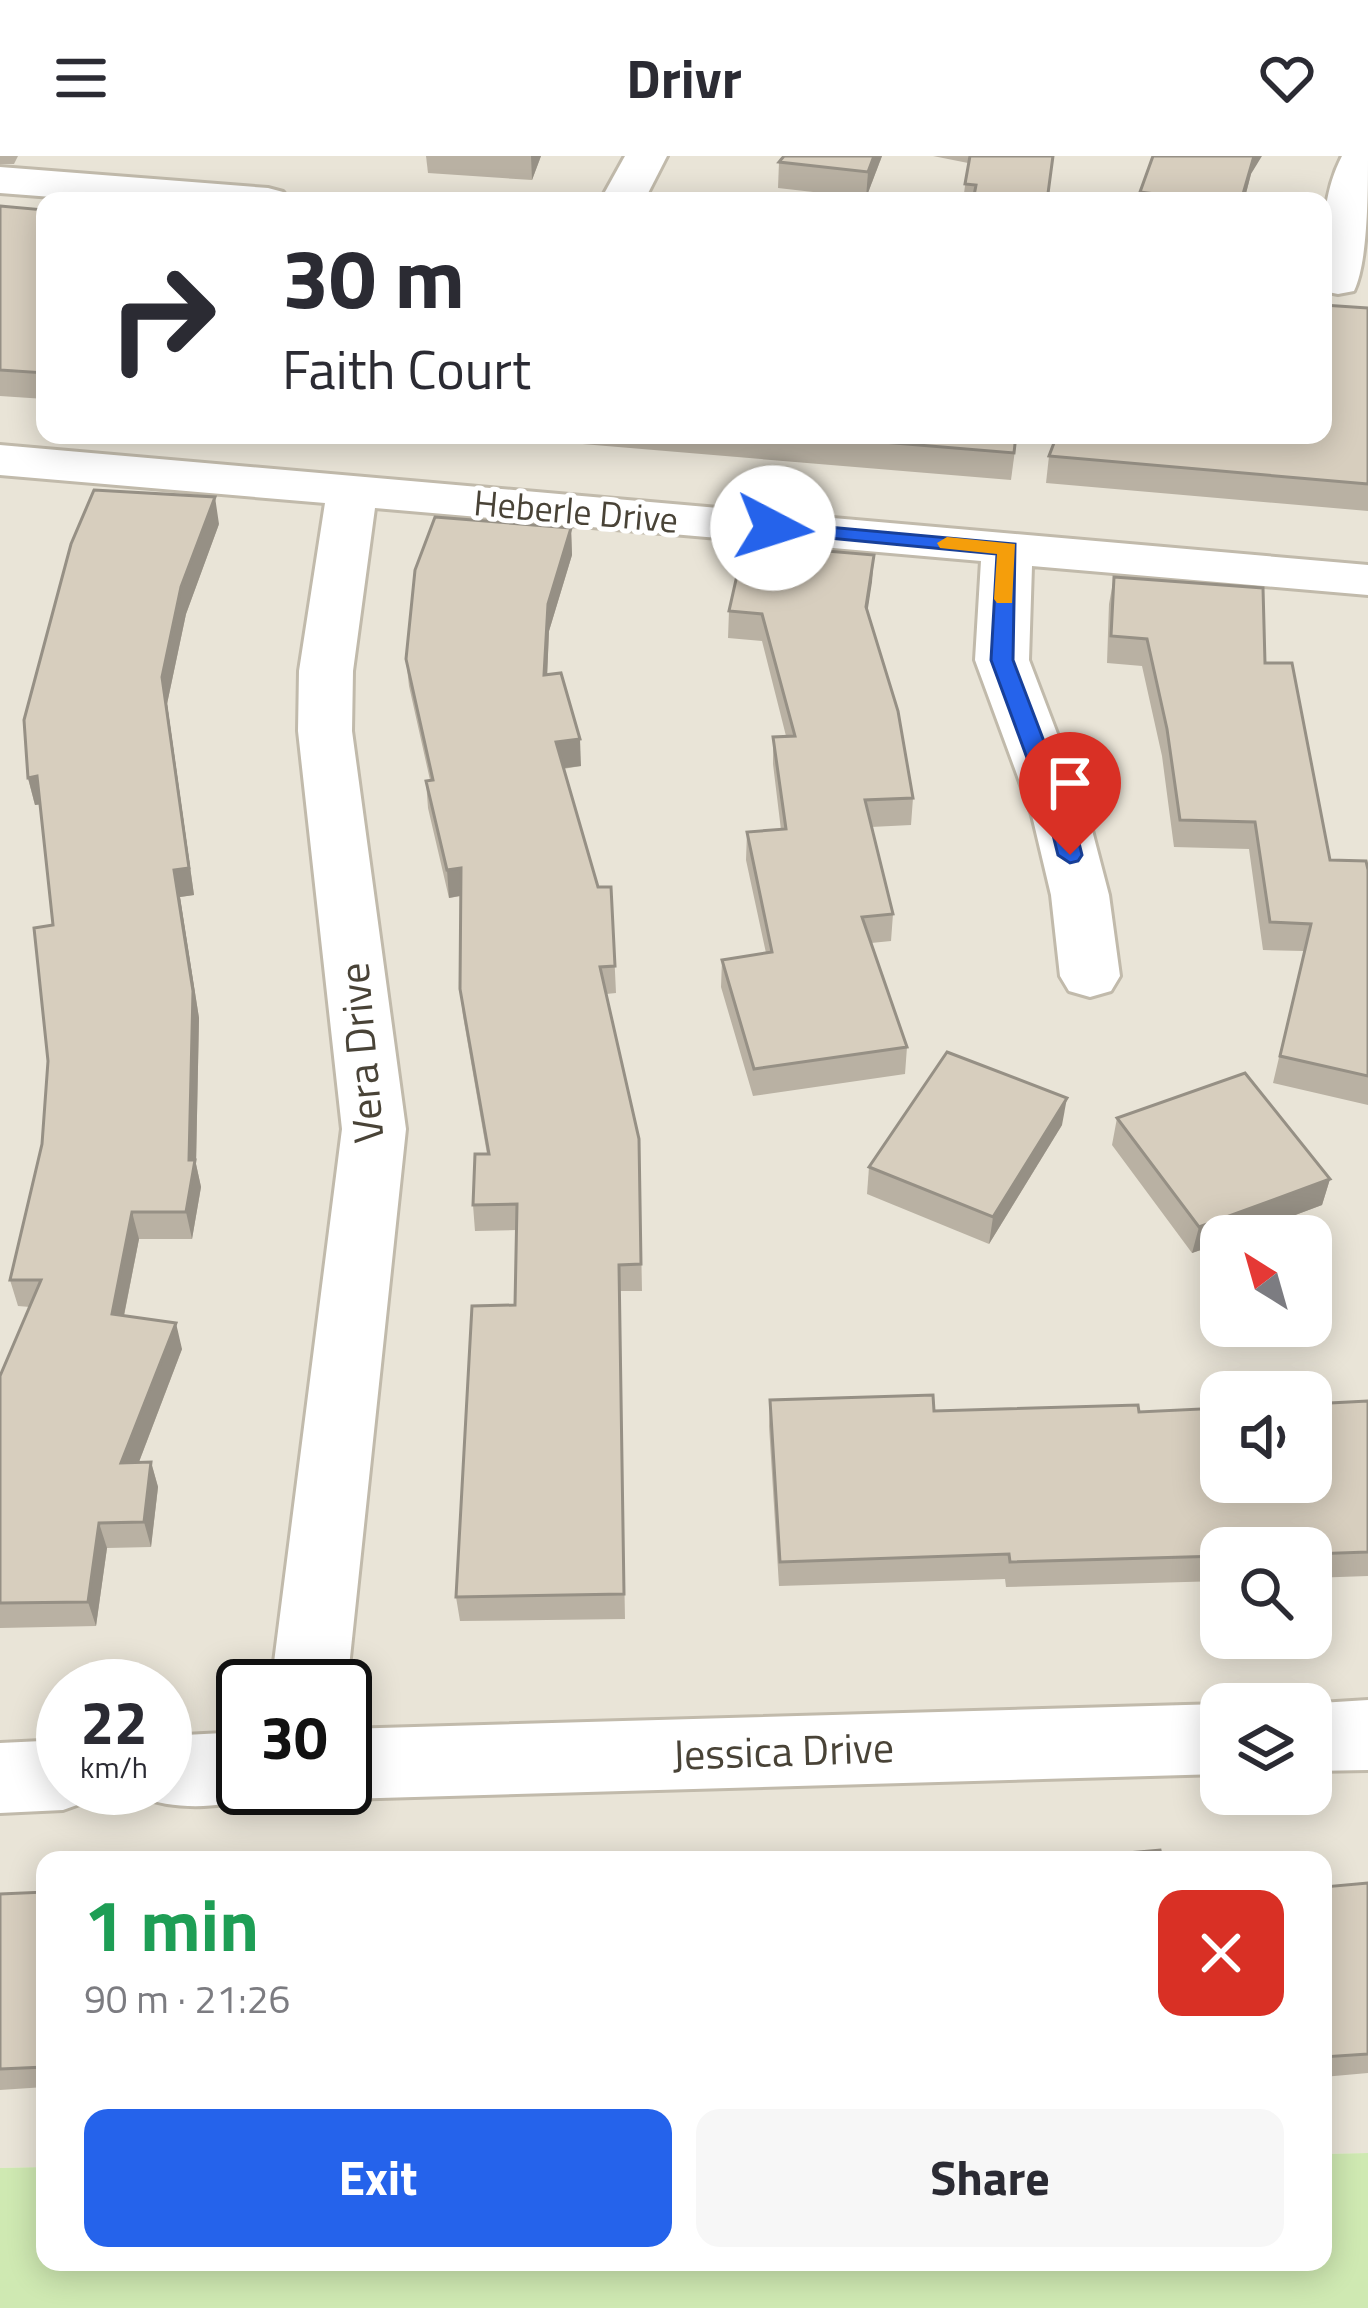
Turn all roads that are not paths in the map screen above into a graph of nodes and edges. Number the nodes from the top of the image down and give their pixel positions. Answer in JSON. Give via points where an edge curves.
{"nodes":[{"id":1,"x":646,"y":156,"type":"edge"},
{"id":2,"x":1363,"y":156,"type":"edge"},
{"id":3,"x":105,"y":172,"type":"edge"},
{"id":4,"x":0,"y":181,"type":"edge"},
{"id":5,"x":217,"y":192,"type":"edge"},
{"id":6,"x":627,"y":192,"type":"edge"},
{"id":7,"x":1343,"y":281,"type":"edge"},
{"id":8,"x":0,"y":460,"type":"edge"},
{"id":9,"x":352,"y":491,"type":"junction"},
{"id":10,"x":1007,"y":548,"type":"junction"},
{"id":11,"x":1368,"y":580,"type":"edge"},
{"id":12,"x":1090,"y":976,"type":"dead end"},
{"id":13,"x":312,"y":1659,"type":"edge"},
{"id":14,"x":1368,"y":1735,"type":"edge"},
{"id":15,"x":1332,"y":1736,"type":"edge"},
{"id":16,"x":1200,"y":1740,"type":"edge"},
{"id":17,"x":372,"y":1763,"type":"edge"},
{"id":18,"x":36,"y":1776,"type":"edge"},
{"id":19,"x":0,"y":1778,"type":"edge"}],
"edges":[{"from":1,"to":6,"type":"street"},
{"from":2,"to":7,"type":"street","via":[[1351,180]]},
{"from":3,"to":4,"type":"street"},
{"from":3,"to":5,"type":"street"},
{"from":8,"to":9,"type":"street","name":"Heberle Drive"},
{"from":9,"to":10,"type":"street","name":"Heberle Drive"},
{"from":9,"to":13,"type":"street","name":"Vera Drive","via":[[325,731],[374,1129]]},
{"from":10,"to":11,"type":"street","name":"Heberle Drive"},
{"from":10,"to":12,"type":"street","via":[[1002,660],[1060,815]]},
{"from":14,"to":15,"type":"street"},
{"from":16,"to":17,"type":"street","name":"Jessica Drive"},
{"from":18,"to":19,"type":"street"}]}
